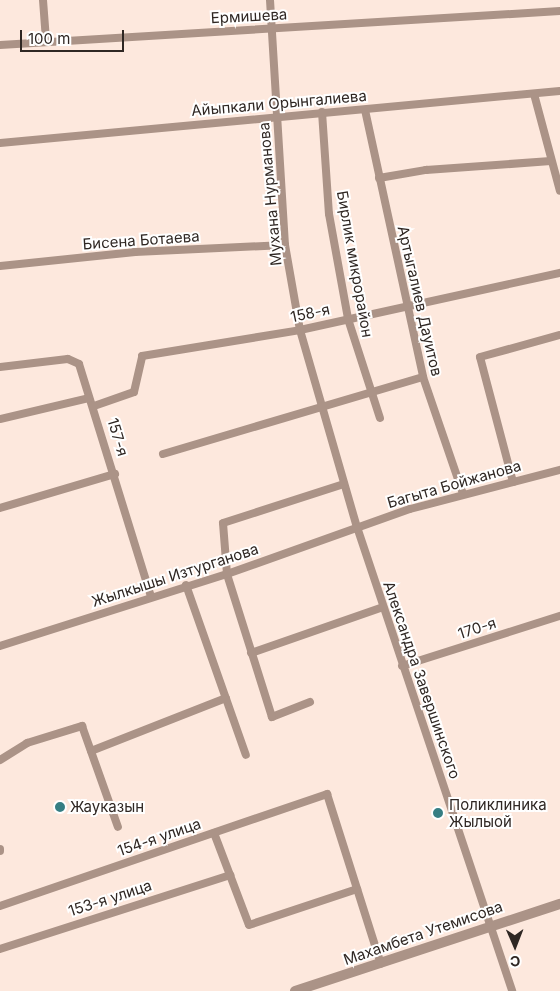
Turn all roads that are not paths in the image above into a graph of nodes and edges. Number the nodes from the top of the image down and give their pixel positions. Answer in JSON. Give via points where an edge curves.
{"nodes":[{"id":1,"x":43,"y":0,"type":"edge"},
{"id":2,"x":270,"y":0,"type":"edge"},
{"id":3,"x":560,"y":11,"type":"edge"},
{"id":4,"x":272,"y":28,"type":"junction"},
{"id":5,"x":46,"y":40,"type":"junction"},
{"id":6,"x":0,"y":44,"type":"edge"},
{"id":7,"x":560,"y":91,"type":"edge"},
{"id":8,"x":534,"y":94,"type":"junction"},
{"id":9,"x":364,"y":110,"type":"junction"},
{"id":10,"x":322,"y":112,"type":"junction"},
{"id":11,"x":277,"y":116,"type":"junction"},
{"id":12,"x":0,"y":143,"type":"edge"},
{"id":13,"x":551,"y":161,"type":"junction"},
{"id":14,"x":379,"y":178,"type":"junction"},
{"id":15,"x":560,"y":191,"type":"edge"},
{"id":16,"x":285,"y":245,"type":"junction"},
{"id":17,"x":0,"y":266,"type":"edge"},
{"id":18,"x":560,"y":273,"type":"edge"},
{"id":19,"x":406,"y":307,"type":"junction"},
{"id":20,"x":348,"y":319,"type":"junction"},
{"id":21,"x":300,"y":330,"type":"junction"},
{"id":22,"x":560,"y":334,"type":"edge"},
{"id":23,"x":0,"y":367,"type":"edge"},
{"id":24,"x":423,"y":377,"type":"junction"},
{"id":25,"x":370,"y":393,"type":"junction"},
{"id":26,"x":89,"y":398,"type":"junction"},
{"id":27,"x":94,"y":406,"type":"junction"},
{"id":28,"x":322,"y":408,"type":"junction"},
{"id":29,"x":380,"y":418,"type":"dead end"},
{"id":30,"x":0,"y":419,"type":"edge"},
{"id":31,"x":163,"y":454,"type":"dead end"},
{"id":32,"x":560,"y":470,"type":"edge"},
{"id":33,"x":116,"y":474,"type":"junction"},
{"id":34,"x":513,"y":482,"type":"junction"},
{"id":35,"x":344,"y":484,"type":"junction"},
{"id":36,"x":464,"y":494,"type":"junction"},
{"id":37,"x":0,"y":508,"type":"edge"},
{"id":38,"x":357,"y":527,"type":"junction"},
{"id":39,"x":227,"y":574,"type":"junction"},
{"id":40,"x":186,"y":585,"type":"junction"},
{"id":41,"x":151,"y":597,"type":"junction"},
{"id":42,"x":383,"y":607,"type":"junction"},
{"id":43,"x":560,"y":616,"type":"edge"},
{"id":44,"x":0,"y":646,"type":"edge"},
{"id":45,"x":251,"y":653,"type":"junction"},
{"id":46,"x":402,"y":666,"type":"junction"},
{"id":47,"x":226,"y":698,"type":"junction"},
{"id":48,"x":310,"y":702,"type":"dead end"},
{"id":49,"x":92,"y":751,"type":"junction"},
{"id":50,"x":246,"y":755,"type":"dead end"},
{"id":51,"x":0,"y":760,"type":"edge"},
{"id":52,"x":118,"y":826,"type":"dead end"},
{"id":53,"x":214,"y":833,"type":"junction"},
{"id":54,"x":230,"y":875,"type":"junction"},
{"id":55,"x":357,"y":889,"type":"junction"},
{"id":56,"x":560,"y":904,"type":"edge"},
{"id":57,"x":0,"y":906,"type":"edge"},
{"id":58,"x":492,"y":926,"type":"junction"},
{"id":59,"x":0,"y":949,"type":"edge"},
{"id":60,"x":381,"y":964,"type":"junction"},
{"id":61,"x":295,"y":991,"type":"edge"},
{"id":62,"x":512,"y":991,"type":"edge"}],
"edges":[{"from":1,"to":5,"type":"street"},
{"from":2,"to":4,"type":"street","name":"Мухана Нурманова"},
{"from":3,"to":4,"type":"street","name":"Ермишева"},
{"from":4,"to":5,"type":"street","name":"Ермишева"},
{"from":4,"to":11,"type":"street","name":"Мухана Нурманова"},
{"from":5,"to":6,"type":"street","name":"Ермишева"},
{"from":7,"to":8,"type":"street","name":"Айыпкали Орынгалиева"},
{"from":8,"to":9,"type":"street","name":"Айыпкали Орынгалиева"},
{"from":8,"to":13,"type":"street"},
{"from":9,"to":10,"type":"street","name":"Айыпкали Орынгалиева"},
{"from":9,"to":14,"type":"street","name":"Артыгалиев Дауитов"},
{"from":10,"to":11,"type":"street","name":"Айыпкали Орынгалиева"},
{"from":10,"to":20,"type":"street","name":"Бирлик микрорайон","via":[[329,214]]},
{"from":11,"to":12,"type":"street","name":"Айыпкали Орынгалиева"},
{"from":11,"to":16,"type":"street","name":"Мухана Нурманова"},
{"from":13,"to":14,"type":"street","via":[[426,170]]},
{"from":13,"to":15,"type":"street"},
{"from":14,"to":19,"type":"street","name":"Артыгалиев Дауитов"},
{"from":16,"to":17,"type":"street","name":"Бисена Ботаева","via":[[135,252]]},
{"from":16,"to":21,"type":"street","name":"Мухана Нурманова"},
{"from":18,"to":19,"type":"street","name":"158-я"},
{"from":19,"to":20,"type":"street","name":"158-я"},
{"from":19,"to":24,"type":"street","name":"Артыгалиев Дауитов"},
{"from":20,"to":21,"type":"street","name":"158-я"},
{"from":20,"to":25,"type":"street","name":"Бирлик микрорайон"},
{"from":21,"to":27,"type":"street","name":"158-я","via":[[142,356],[134,392]]},
{"from":21,"to":28,"type":"street","name":"Мухана Нурманова"},
{"from":22,"to":34,"type":"street","via":[[480,357]]},
{"from":23,"to":26,"type":"street","name":"157-я","via":[[75,360]]},
{"from":24,"to":25,"type":"street"},
{"from":24,"to":36,"type":"street","name":"Артыгалиев Дауитов"},
{"from":25,"to":28,"type":"street"},
{"from":25,"to":29,"type":"street","name":"Бирлик микрорайон"},
{"from":26,"to":27,"type":"street","name":"157-я"},
{"from":26,"to":30,"type":"street"},
{"from":27,"to":33,"type":"street","name":"157-я"},
{"from":28,"to":31,"type":"street"},
{"from":28,"to":35,"type":"street","name":"Мухана Нурманова"},
{"from":32,"to":34,"type":"street","name":"Багыта Бойжанова"},
{"from":33,"to":37,"type":"street"},
{"from":33,"to":41,"type":"street","name":"157-я"},
{"from":34,"to":36,"type":"street","name":"Багыта Бойжанова"},
{"from":35,"to":38,"type":"street","name":"Мухана Нурманова"},
{"from":35,"to":39,"type":"street","via":[[223,523]]},
{"from":36,"to":38,"type":"street","name":"Багыта Бойжанова"},
{"from":38,"to":39,"type":"street","name":"Жылкышы Изтурганова"},
{"from":38,"to":42,"type":"street","name":"Александра Завершинского"},
{"from":39,"to":40,"type":"street","name":"Жылкышы Изтурганова"},
{"from":39,"to":45,"type":"street"},
{"from":40,"to":41,"type":"street","name":"Жылкышы Изтурганова"},
{"from":40,"to":47,"type":"street"},
{"from":41,"to":44,"type":"street","name":"Жылкышы Изтурганова"},
{"from":42,"to":45,"type":"street"},
{"from":42,"to":46,"type":"street","name":"Александра Завершинского"},
{"from":43,"to":46,"type":"street","name":"170-я"},
{"from":45,"to":48,"type":"street","via":[[272,716]]},
{"from":46,"to":58,"type":"street","name":"Александра Завершинского"},
{"from":47,"to":49,"type":"street"},
{"from":47,"to":50,"type":"street"},
{"from":49,"to":51,"type":"street","via":[[82,726],[27,742]]},
{"from":49,"to":52,"type":"street"},
{"from":53,"to":54,"type":"street"},
{"from":53,"to":55,"type":"street","name":"154-я улица","via":[[328,794]]},
{"from":53,"to":57,"type":"street","name":"154-я улица"},
{"from":54,"to":55,"type":"street","via":[[249,925]]},
{"from":54,"to":59,"type":"street","name":"153-я улица"},
{"from":55,"to":60,"type":"street"},
{"from":56,"to":58,"type":"street","name":"Махамбета Утемисова"},
{"from":58,"to":60,"type":"street","name":"Махамбета Утемисова"},
{"from":58,"to":62,"type":"street","name":"Александра Завершинского"},
{"from":60,"to":61,"type":"street","name":"Махамбета Утемисова"}]}
